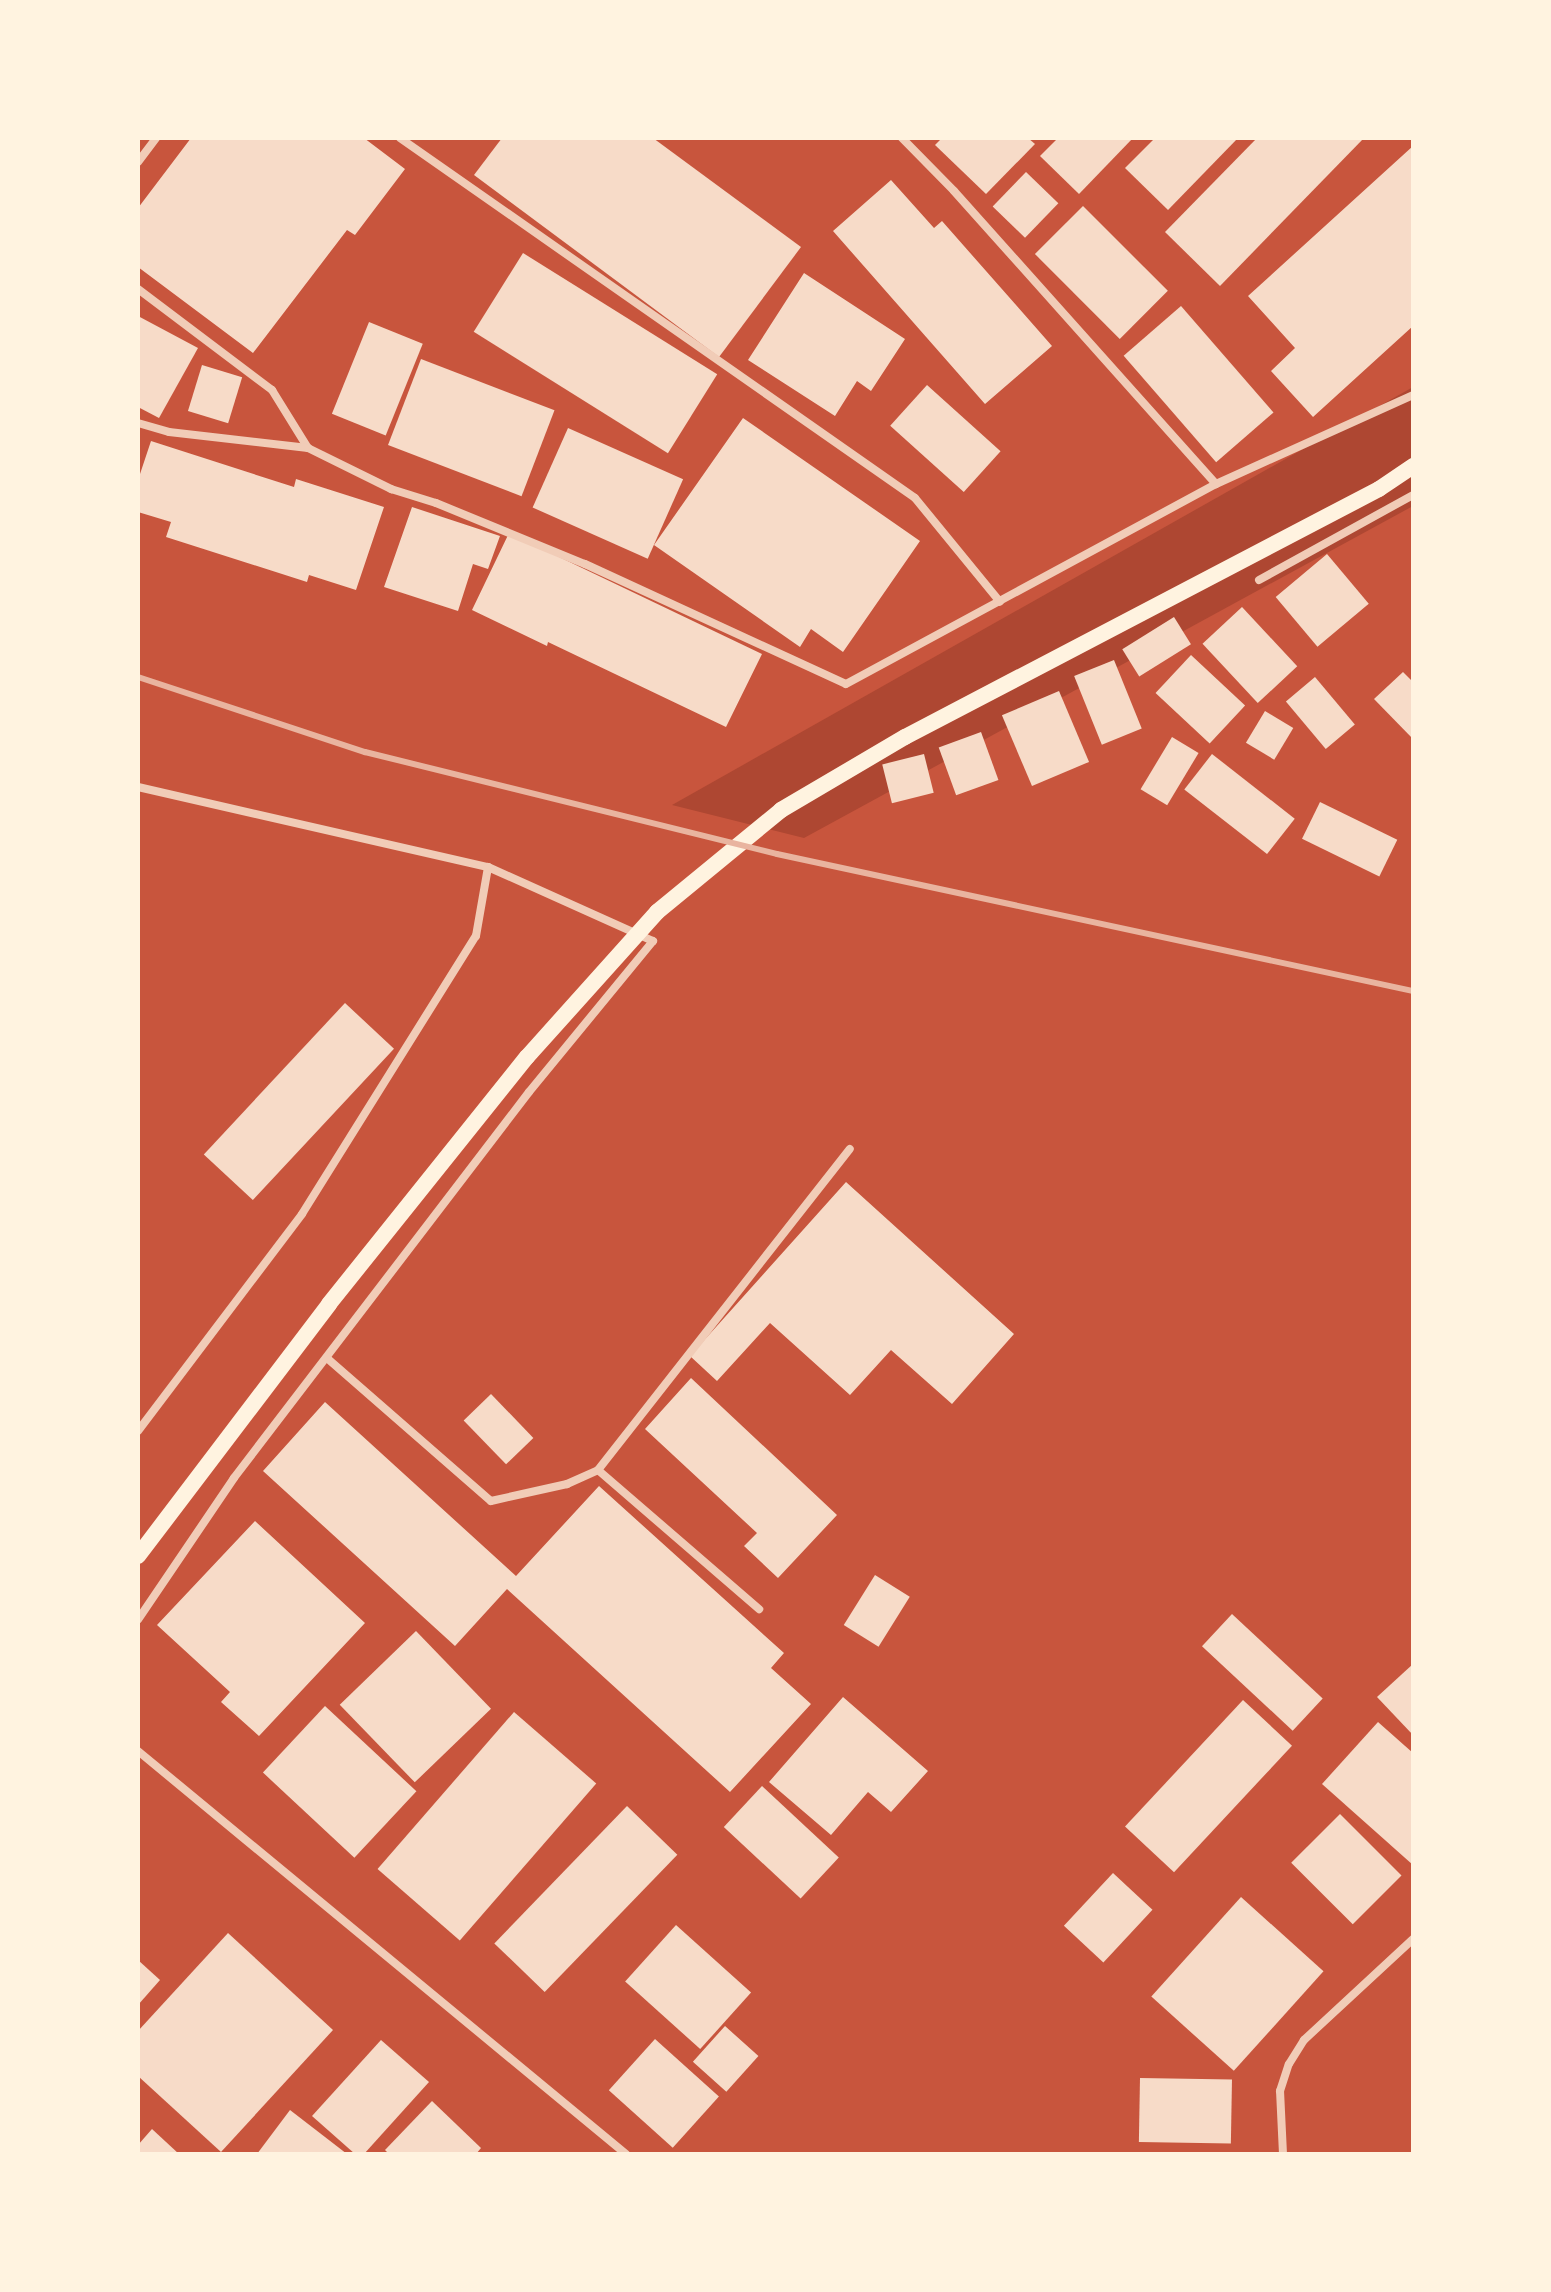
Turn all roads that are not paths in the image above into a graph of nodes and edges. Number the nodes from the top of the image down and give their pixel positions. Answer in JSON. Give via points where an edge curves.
{"nodes":[{"id":1,"x":156,"y":138,"type":"edge"},
{"id":2,"x":400,"y":138,"type":"edge"},
{"id":3,"x":902,"y":138,"type":"edge"},
{"id":4,"x":138,"y":162,"type":"edge"},
{"id":5,"x":138,"y":289,"type":"edge"},
{"id":6,"x":1413,"y":395,"type":"edge"},
{"id":7,"x":138,"y":423,"type":"edge"},
{"id":8,"x":308,"y":448,"type":"junction"},
{"id":9,"x":1413,"y":466,"type":"edge"},
{"id":10,"x":1216,"y":484,"type":"junction"},
{"id":11,"x":1413,"y":495,"type":"edge"},
{"id":12,"x":1259,"y":580,"type":"dead end"},
{"id":13,"x":1000,"y":602,"type":"junction"},
{"id":14,"x":138,"y":787,"type":"edge"},
{"id":15,"x":488,"y":867,"type":"junction"},
{"id":16,"x":850,"y":1149,"type":"dead end"},
{"id":17,"x":328,"y":1359,"type":"junction"},
{"id":18,"x":138,"y":1431,"type":"edge"},
{"id":19,"x":598,"y":1470,"type":"junction"},
{"id":20,"x":138,"y":1556,"type":"edge"},
{"id":21,"x":759,"y":1609,"type":"dead end"},
{"id":22,"x":138,"y":1620,"type":"edge"},
{"id":23,"x":138,"y":1751,"type":"edge"},
{"id":24,"x":1413,"y":1939,"type":"edge"},
{"id":25,"x":626,"y":2154,"type":"edge"},
{"id":26,"x":1283,"y":2154,"type":"edge"}],
"edges":[{"from":1,"to":4,"type":"street"},
{"from":2,"to":13,"type":"street","via":[[915,498]]},
{"from":3,"to":10,"type":"street"},
{"from":5,"to":8,"type":"street","via":[[272,390]]},
{"from":6,"to":10,"type":"street"},
{"from":7,"to":8,"type":"street","via":[[169,432]]},
{"from":8,"to":13,"type":"street","via":[[391,489],[585,564],[846,684]]},
{"from":9,"to":20,"type":"main road","via":[[1379,489],[905,737],[781,810],[657,912],[517,1069],[329,1304]]},
{"from":10,"to":13,"type":"street"},
{"from":11,"to":12,"type":"street"},
{"from":14,"to":15,"type":"street"},
{"from":15,"to":17,"type":"street","via":[[653,941],[529,1092]]},
{"from":15,"to":18,"type":"street","via":[[476,936],[302,1214]]},
{"from":16,"to":19,"type":"street"},
{"from":17,"to":19,"type":"street","via":[[491,1501],[567,1484]]},
{"from":17,"to":22,"type":"street","via":[[234,1478]]},
{"from":19,"to":21,"type":"street"},
{"from":23,"to":25,"type":"street"},
{"from":24,"to":26,"type":"street","via":[[1304,2040],[1289,2064],[1280,2091]]}]}
